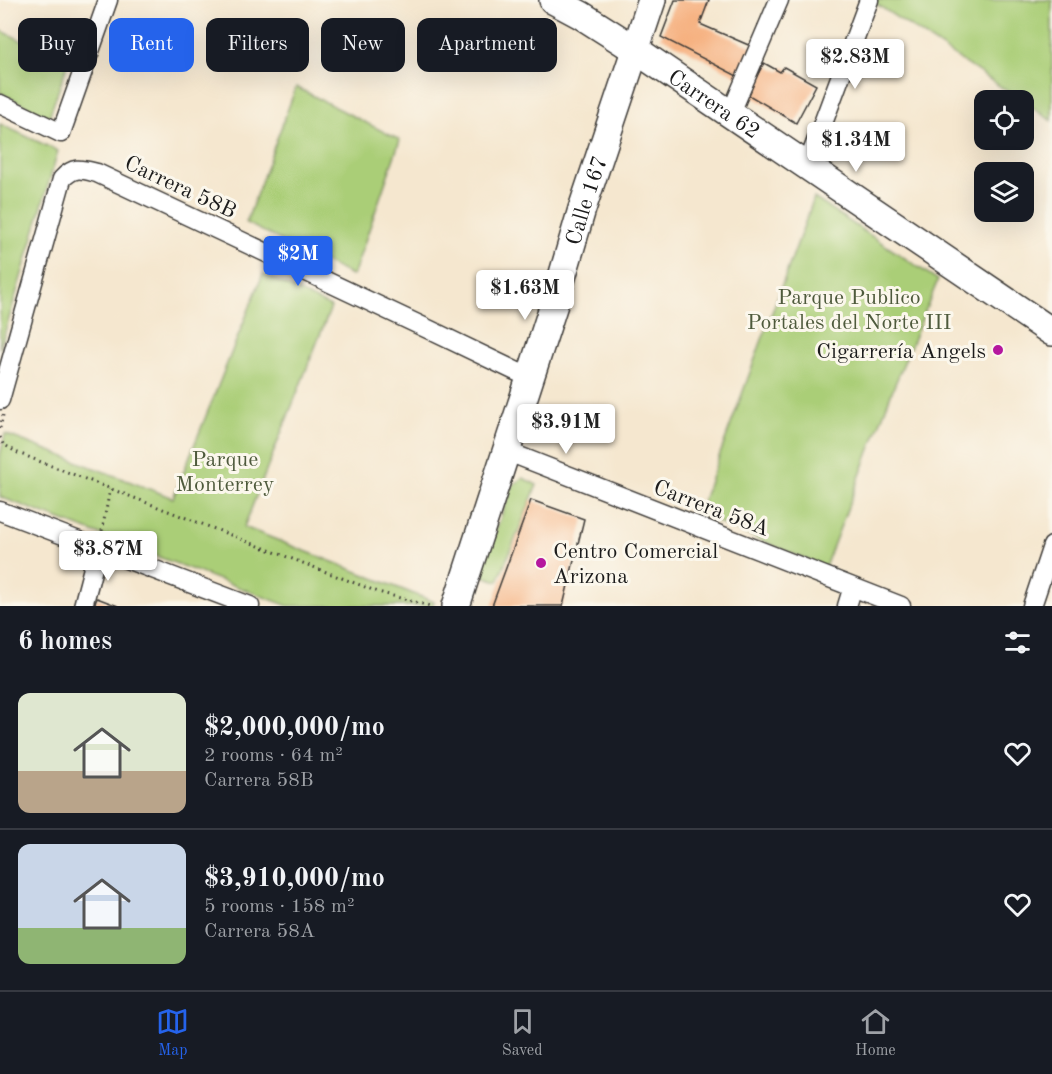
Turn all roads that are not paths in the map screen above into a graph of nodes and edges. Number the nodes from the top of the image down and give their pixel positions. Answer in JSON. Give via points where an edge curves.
{"nodes":[{"id":1,"x":108,"y":0,"type":"edge"},
{"id":2,"x":553,"y":0,"type":"edge"},
{"id":3,"x":652,"y":0,"type":"edge"},
{"id":4,"x":779,"y":0,"type":"edge"},
{"id":5,"x":869,"y":0,"type":"edge"},
{"id":6,"x":636,"y":50,"type":"junction"},
{"id":7,"x":0,"y":104,"type":"edge"},
{"id":8,"x":730,"y":115,"type":"junction"},
{"id":9,"x":807,"y":166,"type":"junction"},
{"id":10,"x":1052,"y":332,"type":"edge"},
{"id":11,"x":530,"y":378,"type":"junction"},
{"id":12,"x":0,"y":400,"type":"edge"},
{"id":13,"x":506,"y":451,"type":"junction"},
{"id":14,"x":0,"y":511,"type":"edge"},
{"id":15,"x":1052,"y":546,"type":"edge"},
{"id":16,"x":98,"y":549,"type":"junction"},
{"id":17,"x":82,"y":606,"type":"edge"},
{"id":18,"x":250,"y":606,"type":"edge"},
{"id":19,"x":456,"y":606,"type":"edge"},
{"id":20,"x":901,"y":606,"type":"edge"},
{"id":21,"x":1032,"y":606,"type":"edge"}],
"edges":[{"from":1,"to":7,"type":"street","via":[[62,133]]},
{"from":2,"to":6,"type":"street","name":"Carrera 62"},
{"from":3,"to":6,"type":"street","name":"Calle 167"},
{"from":4,"to":8,"type":"street"},
{"from":5,"to":9,"type":"street"},
{"from":6,"to":8,"type":"street","name":"Carrera 62"},
{"from":6,"to":11,"type":"street","name":"Calle 167"},
{"from":8,"to":9,"type":"street","name":"Carrera 62"},
{"from":9,"to":10,"type":"street","name":"Carrera 62"},
{"from":11,"to":12,"type":"street","name":"Carrera 58B","via":[[82,169],[70,171],[62,179]]},
{"from":11,"to":13,"type":"street","name":"Calle 167"},
{"from":13,"to":19,"type":"street","name":"Calle 167"},
{"from":13,"to":20,"type":"street","name":"Carrera 58A"},
{"from":14,"to":16,"type":"street"},
{"from":15,"to":21,"type":"street"},
{"from":16,"to":17,"type":"street"},
{"from":16,"to":18,"type":"street"}]}
